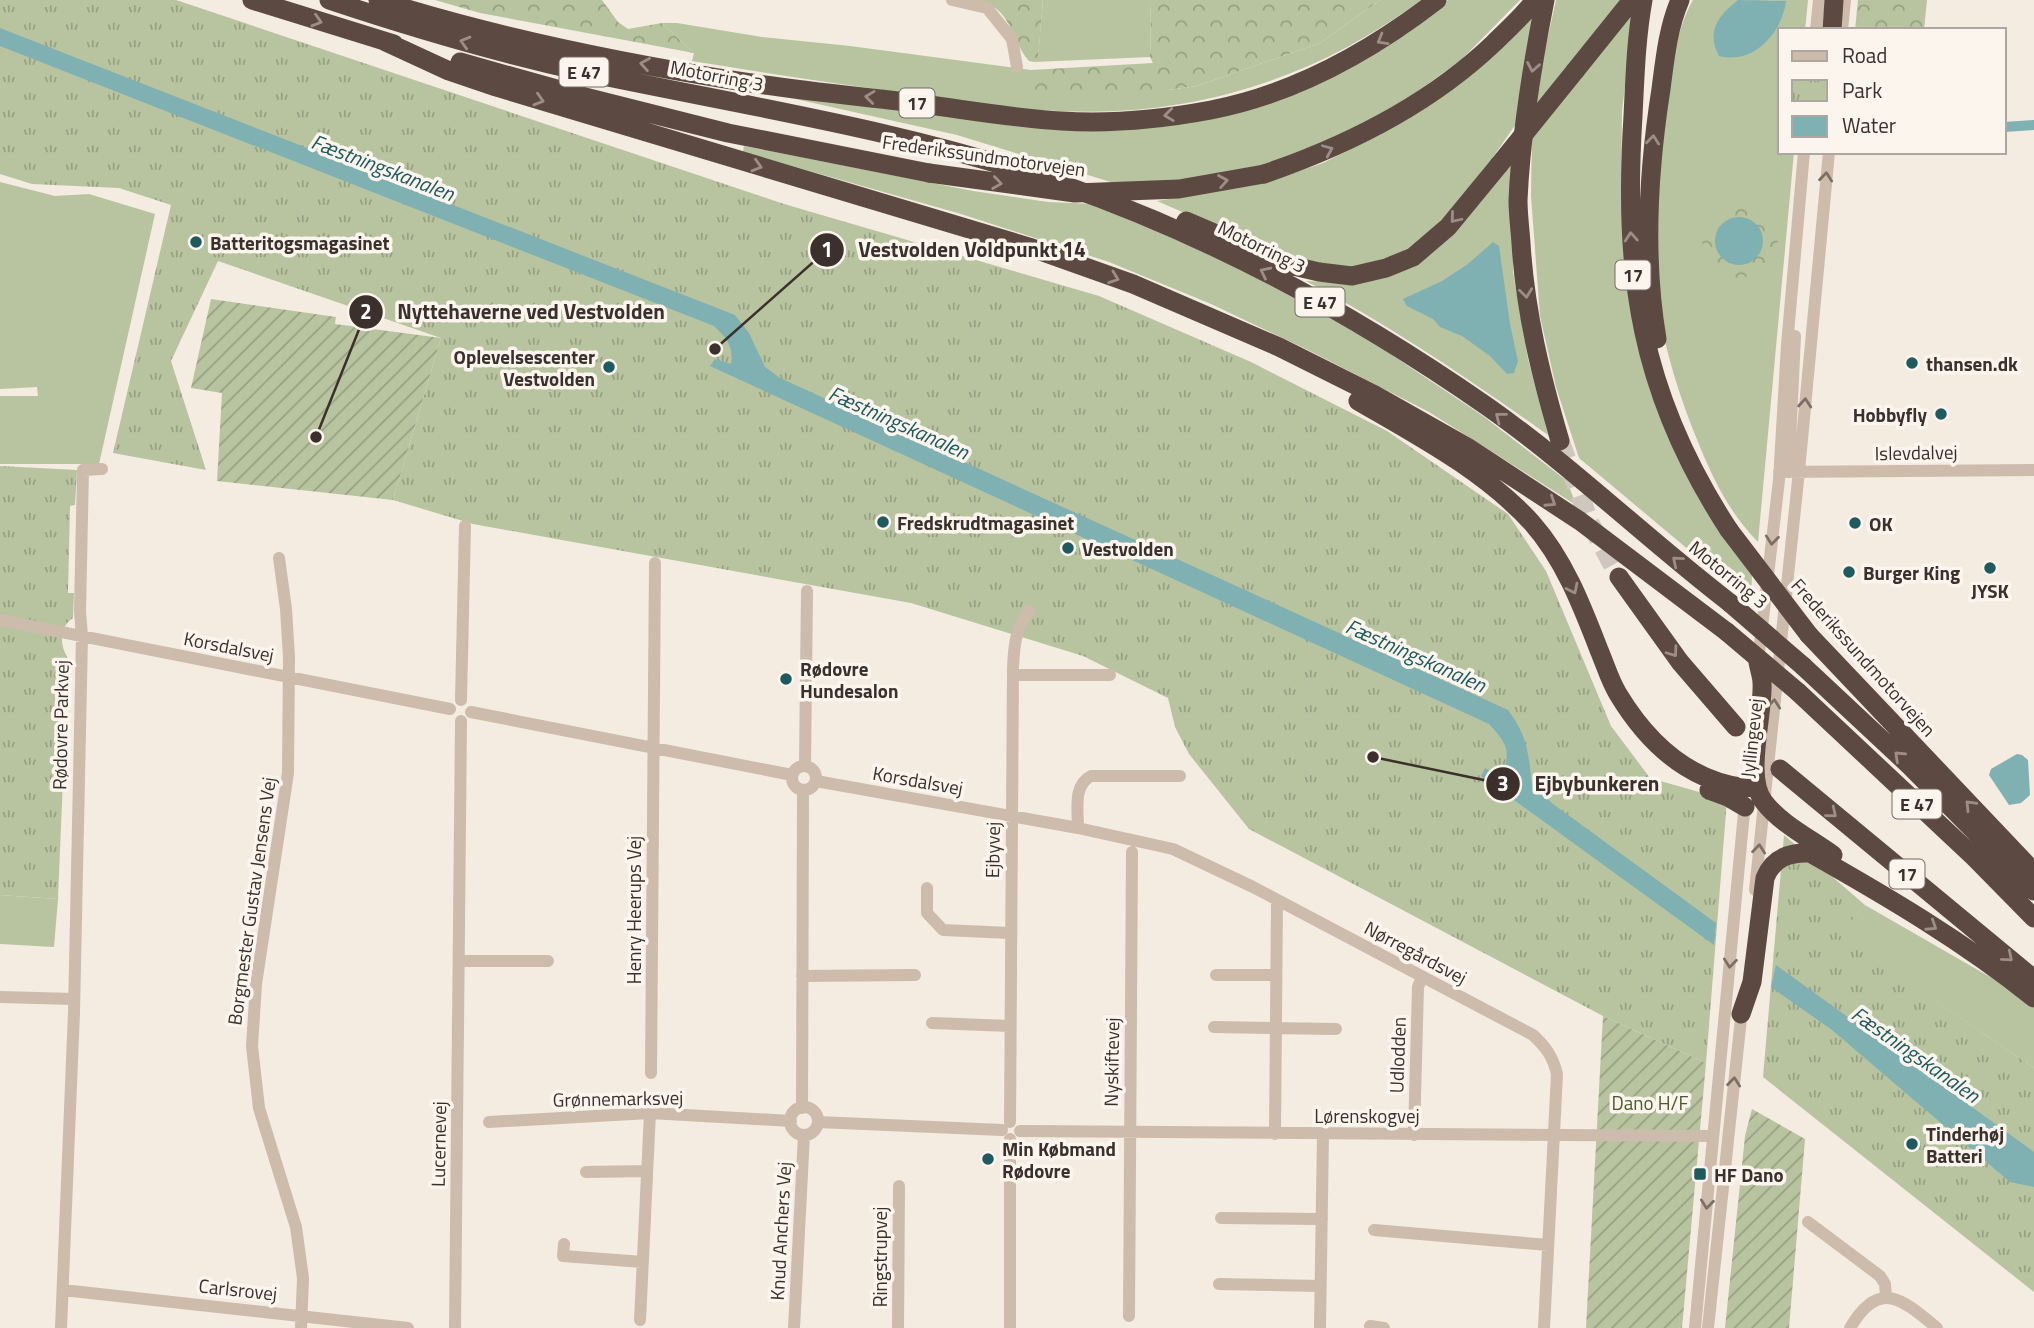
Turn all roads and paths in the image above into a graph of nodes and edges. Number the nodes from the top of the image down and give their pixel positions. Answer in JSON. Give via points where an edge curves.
{"nodes":[{"id":1,"x":252,"y":0,"type":"edge"},
{"id":2,"x":329,"y":0,"type":"edge"},
{"id":3,"x":377,"y":0,"type":"edge"},
{"id":4,"x":953,"y":0,"type":"edge"},
{"id":5,"x":1437,"y":0,"type":"edge"},
{"id":6,"x":1535,"y":0,"type":"edge"},
{"id":7,"x":1545,"y":0,"type":"edge"},
{"id":8,"x":1632,"y":0,"type":"edge"},
{"id":9,"x":1643,"y":0,"type":"edge"},
{"id":10,"x":1680,"y":0,"type":"edge"},
{"id":11,"x":1819,"y":0,"type":"edge"},
{"id":12,"x":1834,"y":0,"type":"edge"},
{"id":13,"x":1845,"y":0,"type":"edge"},
{"id":14,"x":1816,"y":28,"type":"edge"},
{"id":15,"x":1832,"y":28,"type":"edge"},
{"id":16,"x":1842,"y":28,"type":"edge"},
{"id":17,"x":384,"y":41,"type":"junction"},
{"id":18,"x":1017,"y":67,"type":"dead end"},
{"id":19,"x":1804,"y":154,"type":"edge"},
{"id":20,"x":1829,"y":154,"type":"edge"},
{"id":21,"x":1006,"y":166,"type":"junction"},
{"id":22,"x":1792,"y":287,"type":"junction"},
{"id":23,"x":1279,"y":347,"type":"junction"},
{"id":24,"x":1560,"y":441,"type":"tunnel mouth"},
{"id":25,"x":102,"y":469,"type":"dead end"},
{"id":26,"x":2034,"y":470,"type":"edge"},
{"id":27,"x":1799,"y":471,"type":"junction"},
{"id":28,"x":1779,"y":472,"type":"junction"},
{"id":29,"x":1706,"y":494,"type":"junction"},
{"id":30,"x":465,"y":526,"type":"dead end"},
{"id":31,"x":279,"y":558,"type":"dead end"},
{"id":32,"x":655,"y":563,"type":"dead end"},
{"id":33,"x":1619,"y":577,"type":"tunnel mouth"},
{"id":34,"x":807,"y":591,"type":"dead end"},
{"id":35,"x":1029,"y":611,"type":"dead end"},
{"id":36,"x":0,"y":620,"type":"edge"},
{"id":37,"x":82,"y":637,"type":"junction"},
{"id":38,"x":1758,"y":662,"type":"joint"},
{"id":39,"x":1110,"y":675,"type":"dead end"},
{"id":40,"x":1013,"y":676,"type":"junction"},
{"id":41,"x":289,"y":677,"type":"junction"},
{"id":42,"x":461,"y":700,"type":"junction"},
{"id":43,"x":450,"y":709,"type":"junction"},
{"id":44,"x":466,"y":716,"type":"junction"},
{"id":45,"x":1737,"y":727,"type":"dead end"},
{"id":46,"x":653,"y":747,"type":"junction"},
{"id":47,"x":806,"y":765,"type":"junction"},
{"id":48,"x":792,"y":775,"type":"junction"},
{"id":49,"x":1180,"y":776,"type":"dead end"},
{"id":50,"x":816,"y":781,"type":"junction"},
{"id":51,"x":1759,"y":787,"type":"junction"},
{"id":52,"x":803,"y":790,"type":"junction"},
{"id":53,"x":1012,"y":817,"type":"junction"},
{"id":54,"x":1078,"y":828,"type":"junction"},
{"id":55,"x":1132,"y":852,"type":"dead end"},
{"id":56,"x":2034,"y":872,"type":"edge"},
{"id":57,"x":927,"y":888,"type":"dead end"},
{"id":58,"x":2034,"y":891,"type":"edge"},
{"id":59,"x":1277,"y":900,"type":"junction"},
{"id":60,"x":1898,"y":903,"type":"junction"},
{"id":61,"x":2034,"y":918,"type":"edge"},
{"id":62,"x":1010,"y":933,"type":"junction"},
{"id":63,"x":459,"y":961,"type":"junction"},
{"id":64,"x":548,"y":961,"type":"dead end"},
{"id":65,"x":915,"y":975,"type":"dead end"},
{"id":66,"x":1216,"y":975,"type":"dead end"},
{"id":67,"x":1276,"y":975,"type":"junction"},
{"id":68,"x":802,"y":976,"type":"junction"},
{"id":69,"x":1422,"y":977,"type":"junction"},
{"id":70,"x":2034,"y":979,"type":"edge"},
{"id":71,"x":0,"y":997,"type":"edge"},
{"id":72,"x":2034,"y":998,"type":"edge"},
{"id":73,"x":74,"y":999,"type":"junction"},
{"id":74,"x":1741,"y":1014,"type":"junction"},
{"id":75,"x":932,"y":1023,"type":"dead end"},
{"id":76,"x":1010,"y":1026,"type":"junction"},
{"id":77,"x":1214,"y":1027,"type":"dead end"},
{"id":78,"x":1276,"y":1028,"type":"junction"},
{"id":79,"x":1336,"y":1028,"type":"dead end"},
{"id":80,"x":651,"y":1073,"type":"dead end"},
{"id":81,"x":802,"y":1108,"type":"junction"},
{"id":82,"x":650,"y":1113,"type":"junction"},
{"id":83,"x":791,"y":1121,"type":"junction"},
{"id":84,"x":489,"y":1122,"type":"dead end"},
{"id":85,"x":818,"y":1122,"type":"junction"},
{"id":86,"x":1010,"y":1130,"type":"junction"},
{"id":87,"x":1129,"y":1133,"type":"junction"},
{"id":88,"x":1275,"y":1134,"type":"junction"},
{"id":89,"x":1323,"y":1134,"type":"junction"},
{"id":90,"x":1553,"y":1134,"type":"junction"},
{"id":91,"x":804,"y":1135,"type":"junction"},
{"id":92,"x":1414,"y":1135,"type":"junction"},
{"id":93,"x":1713,"y":1136,"type":"junction"},
{"id":94,"x":647,"y":1171,"type":"junction"},
{"id":95,"x":586,"y":1172,"type":"dead end"},
{"id":96,"x":899,"y":1186,"type":"dead end"},
{"id":97,"x":1221,"y":1218,"type":"dead end"},
{"id":98,"x":1322,"y":1219,"type":"junction"},
{"id":99,"x":1808,"y":1222,"type":"dead end"},
{"id":100,"x":1374,"y":1230,"type":"dead end"},
{"id":101,"x":564,"y":1244,"type":"dead end"},
{"id":102,"x":1548,"y":1245,"type":"junction"},
{"id":103,"x":643,"y":1262,"type":"junction"},
{"id":104,"x":1219,"y":1284,"type":"dead end"},
{"id":105,"x":1321,"y":1286,"type":"junction"},
{"id":106,"x":63,"y":1290,"type":"junction"},
{"id":107,"x":1886,"y":1297,"type":"junction"},
{"id":108,"x":1129,"y":1316,"type":"dead end"},
{"id":109,"x":640,"y":1320,"type":"dead end"},
{"id":110,"x":302,"y":1322,"type":"edge"},
{"id":111,"x":1370,"y":1326,"type":"dead end"},
{"id":112,"x":61,"y":1328,"type":"edge"},
{"id":113,"x":408,"y":1328,"type":"edge"},
{"id":114,"x":455,"y":1328,"type":"edge"},
{"id":115,"x":794,"y":1328,"type":"edge"},
{"id":116,"x":898,"y":1328,"type":"edge"},
{"id":117,"x":1010,"y":1328,"type":"edge"},
{"id":118,"x":1320,"y":1328,"type":"edge"},
{"id":119,"x":1384,"y":1328,"type":"edge"},
{"id":120,"x":1544,"y":1328,"type":"edge"},
{"id":121,"x":1695,"y":1328,"type":"edge"},
{"id":122,"x":1708,"y":1328,"type":"edge"},
{"id":123,"x":1850,"y":1328,"type":"edge"},
{"id":124,"x":1937,"y":1328,"type":"edge"}],
"edges":[{"from":1,"to":17,"type":"highway","number":"E 47","one_way":true},
{"from":21,"to":2,"type":"highway","name":"Motorring 3","number":"E 47","one_way":true,"via":[[843,123],[508,54]]},
{"from":5,"to":3,"type":"highway","number":"17","one_way":true,"via":[[1356,55],[1262,96],[1211,110],[1159,117],[1063,121],[746,82],[597,56]]},
{"from":4,"to":18,"type":"street","via":[[987,8],[1012,39]]},
{"from":17,"to":6,"type":"highway","name":"Frederikssundmotorvejen","one_way":true,"bridge":true,"via":[[728,133],[929,173],[1075,193],[1179,189],[1264,174],[1346,143],[1436,92]]},
{"from":7,"to":24,"type":"highway","one_way":true,"via":[[1528,91],[1518,202],[1530,321]]},
{"from":8,"to":21,"type":"highway","one_way":true,"bridge":true,"via":[[1448,227],[1413,257],[1386,268],[1352,276],[1289,265],[1108,188]]},
{"from":29,"to":9,"type":"highway","name":"Frederikssundmotorvejen","number":"17","one_way":true,"via":[[1657,383],[1634,277],[1629,173]]},
{"from":29,"to":10,"type":"highway","one_way":true,"via":[[1669,386],[1650,288],[1654,135],[1668,37]]},
{"from":11,"to":14,"type":"street"},
{"from":12,"to":15,"type":"highway"},
{"from":13,"to":16,"type":"street"},
{"from":17,"to":23,"type":"highway","number":"E 47","one_way":true,"via":[[496,87],[1029,247],[1133,284]]},
{"from":19,"to":22,"type":"street"},
{"from":27,"to":20,"type":"street","name":"Jyllingevej","one_way":true},
{"from":58,"to":21,"type":"highway","name":"Motorring 3","number":"E 47","one_way":true,"bridge":true,"via":[[1803,666],[1490,409],[1289,284],[1178,231]]},
{"from":22,"to":27,"type":"street","via":[[1796,332],[1789,463]]},
{"from":22,"to":28,"type":"street"},
{"from":23,"to":51,"type":"highway","one_way":true,"via":[[1433,445],[1494,488],[1532,524],[1561,564],[1584,612],[1617,692],[1618,706],[1661,763],[1690,783],[1728,797]]},
{"from":23,"to":61,"type":"highway","number":"E 47","one_way":true,"bridge":true,"via":[[1467,447],[1580,520],[1798,692]]},
{"from":25,"to":37,"type":"street","name":"Rødovre Parkvej","via":[[83,470]]},
{"from":26,"to":27,"type":"street","name":"Islevdalvej"},
{"from":27,"to":28,"type":"street","name":"Islevdalvej"},
{"from":51,"to":27,"type":"street","name":"Jyllingevej","one_way":true},
{"from":28,"to":38,"type":"street","one_way":true},
{"from":56,"to":29,"type":"highway","name":"Frederikssundmotorvejen","number":"17","one_way":true,"bridge":true,"via":[[1809,635]]},
{"from":30,"to":42,"type":"street"},
{"from":31,"to":41,"type":"street","name":"Borgmester Gustav Jensens Vej"},
{"from":32,"to":46,"type":"street","name":"Henry Heerups Vej"},
{"from":33,"to":45,"type":"highway","one_way":true,"via":[[1680,662]]},
{"from":34,"to":47,"type":"street"},
{"from":35,"to":40,"type":"street","name":"Ejbyvej","via":[[1014,640]]},
{"from":36,"to":37,"type":"street","name":"Korsdalsvej"},
{"from":37,"to":41,"type":"street","name":"Korsdalsvej"},
{"from":37,"to":73,"type":"street","name":"Rødovre Parkvej"},
{"from":38,"to":51,"type":"highway","via":[[1762,684]]},
{"from":39,"to":40,"type":"street"},
{"from":40,"to":53,"type":"street","name":"Ejbyvej"},
{"from":41,"to":43,"type":"street","name":"Korsdalsvej"},
{"from":41,"to":110,"type":"street","name":"Borgmester Gustav Jensens Vej","via":[[285,799],[259,960],[252,1046],[259,1108],[296,1227],[303,1278]]},
{"from":42,"to":43,"type":"street"},
{"from":42,"to":44,"type":"street","via":[[470,705]]},
{"from":43,"to":44,"type":"street","via":[[452,716]]},
{"from":44,"to":46,"type":"street"},
{"from":44,"to":63,"type":"street","name":"Lucernevej"},
{"from":46,"to":48,"type":"street"},
{"from":46,"to":80,"type":"street","name":"Henry Heerups Vej"},
{"from":47,"to":48,"type":"street"},
{"from":47,"to":50,"type":"street","via":[[816,773]]},
{"from":48,"to":52,"type":"street"},
{"from":49,"to":54,"type":"street","via":[[1091,776],[1078,790]]},
{"from":50,"to":52,"type":"street"},
{"from":50,"to":53,"type":"street","name":"Korsdalsvej"},
{"from":51,"to":60,"type":"highway","via":[[1779,816]]},
{"from":51,"to":70,"type":"highway","number":"17","one_way":true},
{"from":74,"to":51,"type":"street","name":"Jyllingevej","one_way":true},
{"from":51,"to":93,"type":"street","name":"Jyllingevej","one_way":true},
{"from":52,"to":68,"type":"street"},
{"from":53,"to":54,"type":"street","name":"Nørregårdsvej"},
{"from":53,"to":62,"type":"street","name":"Ejbyvej"},
{"from":54,"to":59,"type":"street","name":"Nørregårdsvej","via":[[1173,849]]},
{"from":55,"to":87,"type":"street","name":"Nyskiftevej"},
{"from":57,"to":62,"type":"street","via":[[927,913],[943,930]]},
{"from":59,"to":67,"type":"street"},
{"from":59,"to":69,"type":"street","name":"Nørregårdsvej"},
{"from":60,"to":72,"type":"highway","one_way":true,"via":[[1993,965]]},
{"from":60,"to":74,"type":"highway","via":[[1810,853],[1790,854],[1773,862],[1765,878],[1752,982]]},
{"from":62,"to":76,"type":"street","name":"Ejbyvej"},
{"from":63,"to":64,"type":"street"},
{"from":63,"to":114,"type":"street","name":"Lucernevej"},
{"from":65,"to":68,"type":"street"},
{"from":66,"to":67,"type":"street"},
{"from":67,"to":78,"type":"street"},
{"from":68,"to":81,"type":"street"},
{"from":69,"to":90,"type":"street","name":"Nørregårdsvej","via":[[1533,1035],[1546,1047],[1557,1074]]},
{"from":69,"to":92,"type":"street","name":"Udlodden"},
{"from":71,"to":73,"type":"street"},
{"from":73,"to":106,"type":"street","name":"Rødovre Parkvej"},
{"from":122,"to":74,"type":"street","name":"Jyllingevej","one_way":true},
{"from":75,"to":76,"type":"street"},
{"from":76,"to":86,"type":"street","name":"Ejbyvej"},
{"from":77,"to":78,"type":"street"},
{"from":78,"to":79,"type":"street"},
{"from":78,"to":88,"type":"street"},
{"from":81,"to":83,"type":"street","via":[[794,1112]]},
{"from":81,"to":85,"type":"street","via":[[811,1109]]},
{"from":82,"to":83,"type":"street","name":"Grønnemarksvej"},
{"from":82,"to":84,"type":"street","name":"Grønnemarksvej"},
{"from":82,"to":94,"type":"street"},
{"from":83,"to":91,"type":"street","via":[[794,1131]]},
{"from":85,"to":86,"type":"street"},
{"from":85,"to":91,"type":"street","via":[[814,1131]]},
{"from":86,"to":87,"type":"street","name":"Lørenskogvej"},
{"from":86,"to":117,"type":"street","name":"Ejbyvej"},
{"from":87,"to":88,"type":"street","name":"Lørenskogvej"},
{"from":87,"to":108,"type":"street","name":"Nyskiftevej"},
{"from":88,"to":89,"type":"street","name":"Lørenskogvej"},
{"from":89,"to":92,"type":"street","name":"Lørenskogvej"},
{"from":89,"to":98,"type":"street"},
{"from":90,"to":92,"type":"street","name":"Lørenskogvej"},
{"from":90,"to":93,"type":"street","name":"Lørenskogvej"},
{"from":90,"to":102,"type":"street","name":"Nørregårdsvej"},
{"from":91,"to":115,"type":"street","name":"Knud Anchers Vej"},
{"from":93,"to":121,"type":"street","name":"Jyllingevej","one_way":true},
{"from":94,"to":95,"type":"street"},
{"from":94,"to":103,"type":"street"},
{"from":96,"to":116,"type":"street","name":"Ringstrupvej"},
{"from":97,"to":98,"type":"street"},
{"from":98,"to":105,"type":"street"},
{"from":99,"to":107,"type":"street","via":[[1880,1276]]},
{"from":100,"to":102,"type":"street"},
{"from":101,"to":103,"type":"street","via":[[563,1256]]},
{"from":102,"to":120,"type":"street","name":"Nørregårdsvej"},
{"from":103,"to":109,"type":"street"},
{"from":104,"to":105,"type":"street"},
{"from":105,"to":118,"type":"street"},
{"from":106,"to":110,"type":"street","name":"Carlsrovej"},
{"from":106,"to":112,"type":"street","name":"Rødovre Parkvej"},
{"from":107,"to":123,"type":"street","via":[[1869,1303]]},
{"from":107,"to":124,"type":"street","via":[[1903,1301]]},
{"from":110,"to":113,"type":"street","name":"Carlsrovej"},
{"from":111,"to":119,"type":"street"}]}
